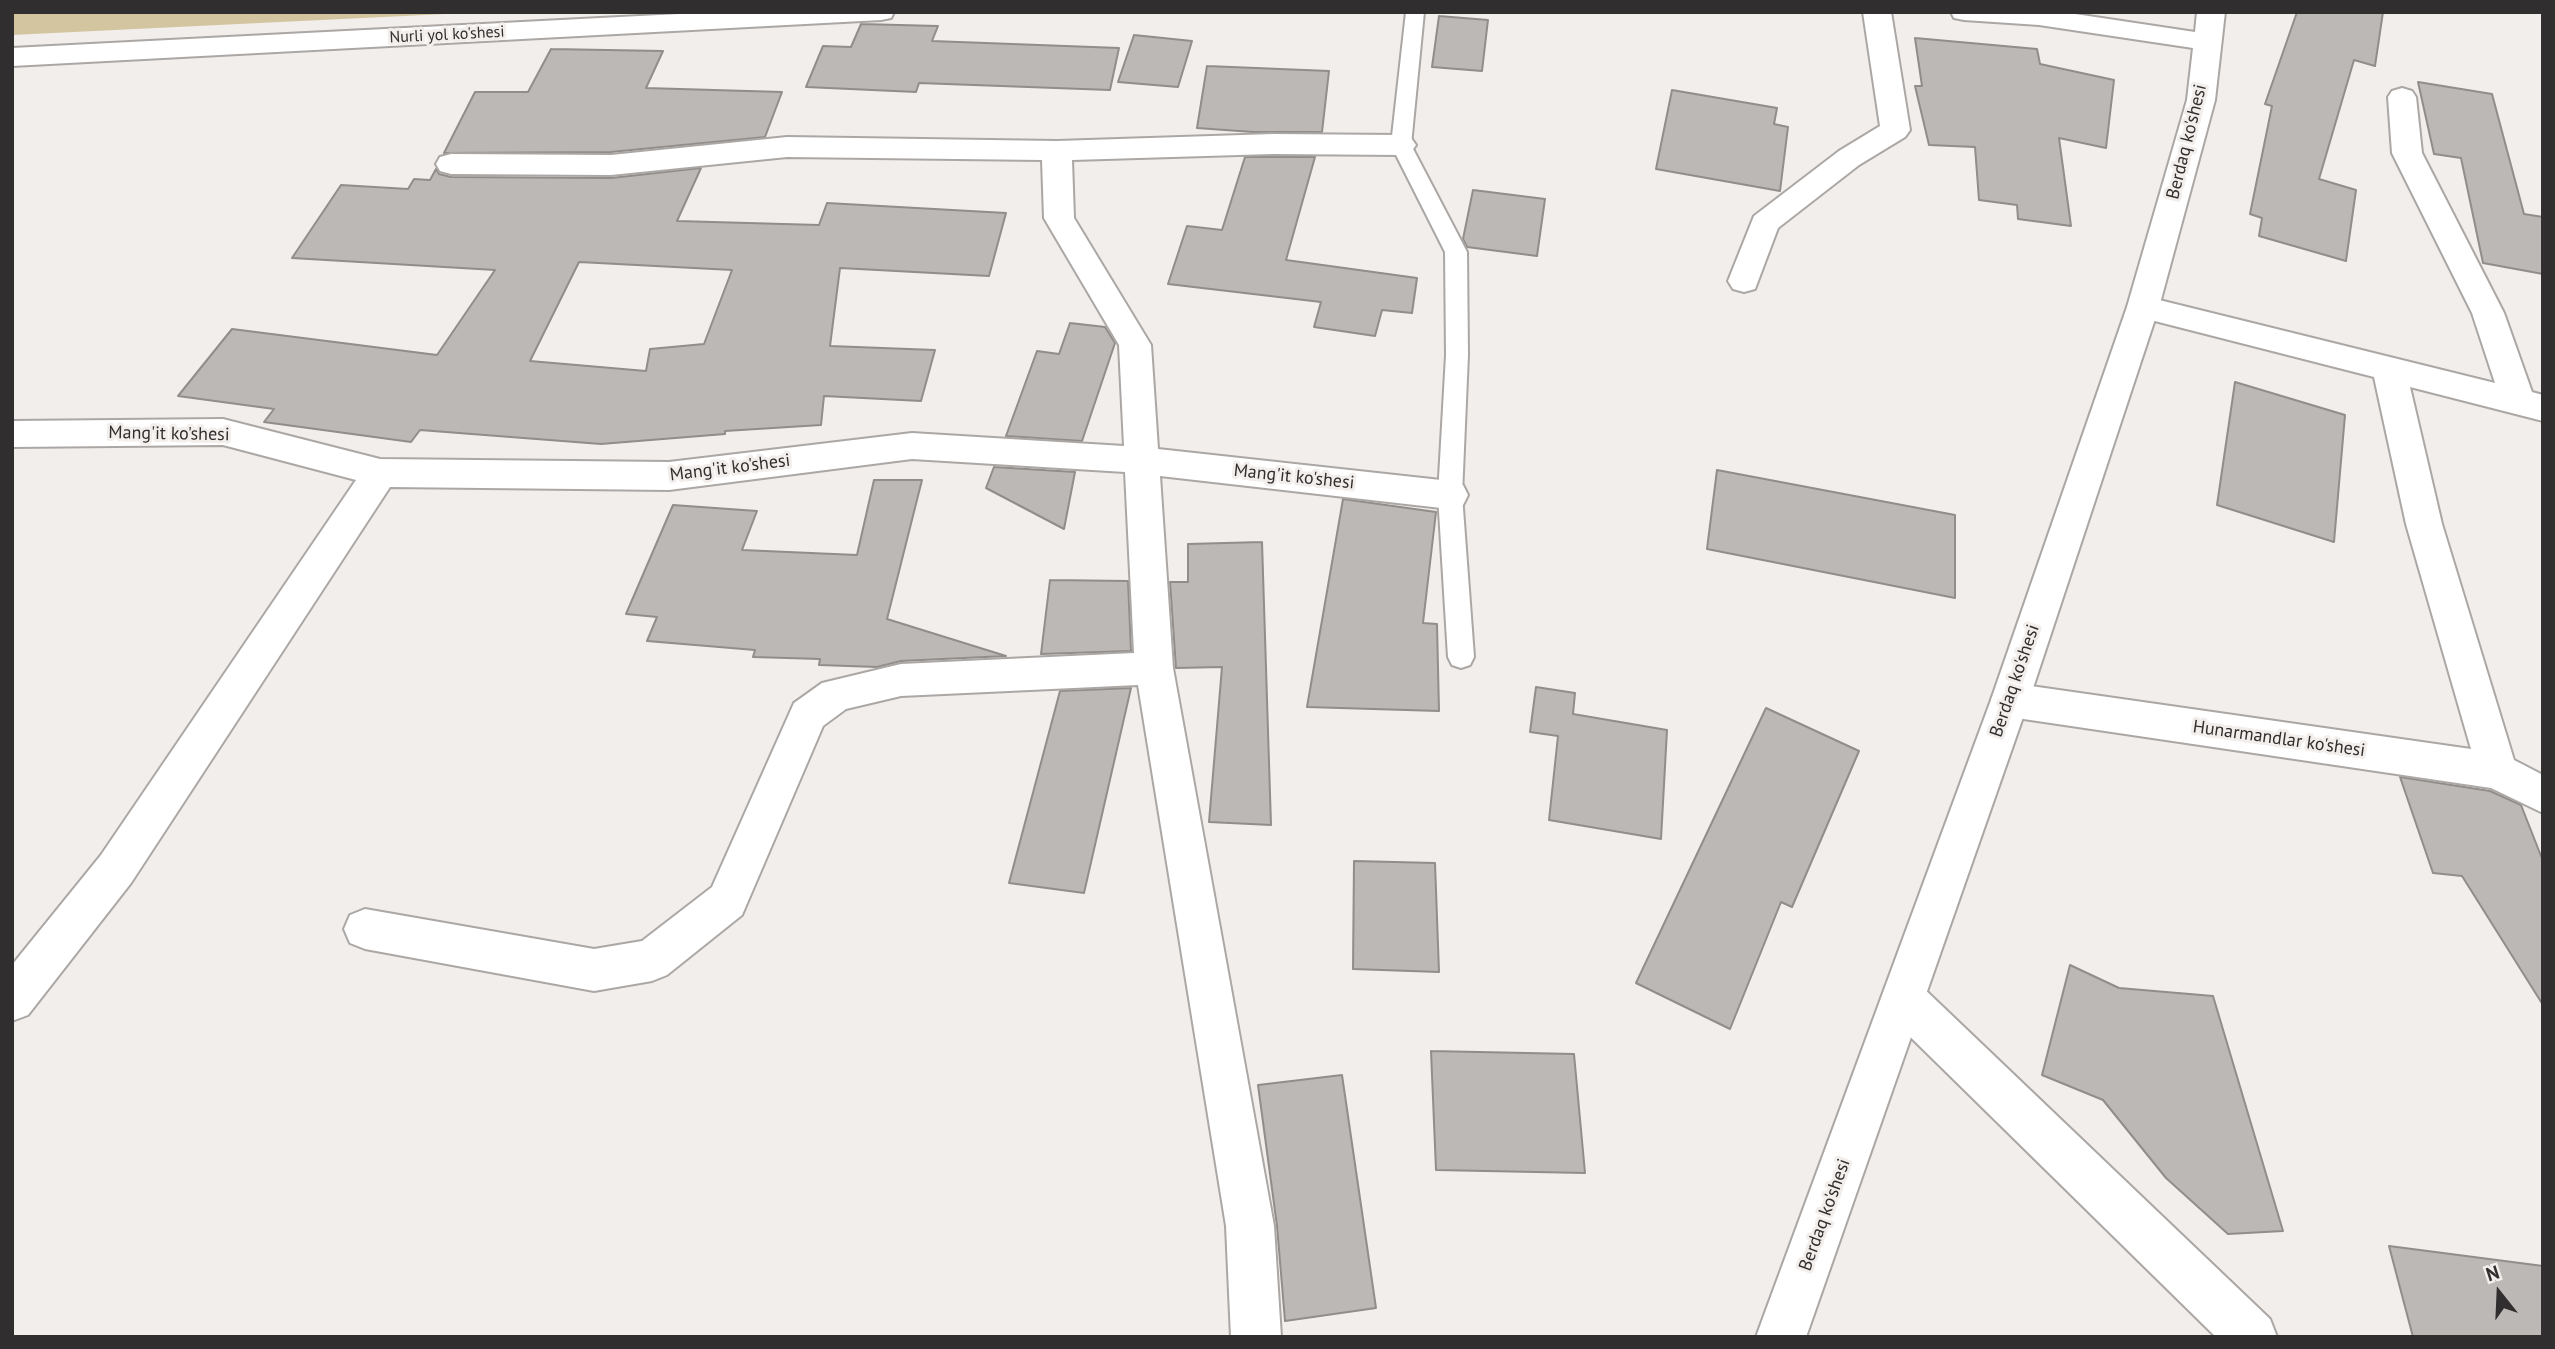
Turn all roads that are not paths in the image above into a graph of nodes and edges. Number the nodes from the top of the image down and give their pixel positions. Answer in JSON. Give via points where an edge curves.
{"nodes":[{"id":1,"x":881,"y":12,"type":"edge"},
{"id":2,"x":1415,"y":12,"type":"edge"},
{"id":3,"x":1877,"y":12,"type":"edge"},
{"id":4,"x":1965,"y":12,"type":"edge"},
{"id":5,"x":2208,"y":20,"type":"edge"},
{"id":6,"x":12,"y":57,"type":"edge"},
{"id":7,"x":2402,"y":97,"type":"dead end"},
{"id":8,"x":1401,"y":145,"type":"junction"},
{"id":9,"x":1057,"y":151,"type":"junction"},
{"id":10,"x":451,"y":164,"type":"dead end"},
{"id":11,"x":1744,"y":281,"type":"dead end"},
{"id":12,"x":2143,"y":307,"type":"junction"},
{"id":13,"x":2389,"y":370,"type":"junction"},
{"id":14,"x":2530,"y":405,"type":"edge"},
{"id":15,"x":12,"y":434,"type":"edge"},
{"id":16,"x":1141,"y":460,"type":"junction"},
{"id":17,"x":380,"y":473,"type":"junction"},
{"id":18,"x":1450,"y":495,"type":"junction"},
{"id":19,"x":1461,"y":657,"type":"dead end"},
{"id":20,"x":1154,"y":668,"type":"junction"},
{"id":21,"x":2010,"y":700,"type":"junction"},
{"id":22,"x":2497,"y":771,"type":"junction"},
{"id":23,"x":2543,"y":794,"type":"edge"},
{"id":24,"x":365,"y":929,"type":"dead end"},
{"id":25,"x":1903,"y":999,"type":"junction"},
{"id":26,"x":12,"y":1000,"type":"edge"},
{"id":27,"x":1256,"y":1337,"type":"edge"},
{"id":28,"x":1781,"y":1337,"type":"edge"},
{"id":29,"x":2252,"y":1337,"type":"edge"}],
"edges":[{"from":1,"to":6,"type":"street","name":"Nurli yol ko'shesi"},
{"from":2,"to":8,"type":"lane"},
{"from":3,"to":11,"type":"street","via":[[1895,130],[1849,158],[1765,223]]},
{"from":4,"to":5,"type":"street"},
{"from":5,"to":12,"type":"street","name":"Berdaq ko'shesi","via":[[2202,100]]},
{"from":7,"to":14,"type":"street","via":[[2407,153]]},
{"from":8,"to":9,"type":"street"},
{"from":8,"to":18,"type":"lane","via":[[1456,252],[1457,355]]},
{"from":9,"to":10,"type":"street","via":[[787,147],[611,165]]},
{"from":9,"to":16,"type":"street","via":[[1059,218],[1135,345]]},
{"from":12,"to":13,"type":"street"},
{"from":12,"to":21,"type":"street","name":"Berdaq ko'shesi"},
{"from":13,"to":14,"type":"street"},
{"from":13,"to":22,"type":"street","via":[[2424,524]]},
{"from":15,"to":17,"type":"street","name":"Mang'it ko'shesi","via":[[223,432]]},
{"from":16,"to":17,"type":"street","name":"Mang'it ko'shesi","via":[[912,446],[669,476]]},
{"from":16,"to":18,"type":"street","name":"Mang'it ko'shesi"},
{"from":16,"to":20,"type":"street"},
{"from":17,"to":26,"type":"street","via":[[116,869]]},
{"from":18,"to":19,"type":"lane"},
{"from":20,"to":24,"type":"street","via":[[901,680],[836,695],[808,715],[727,901],[652,960],[594,970]]},
{"from":20,"to":27,"type":"street","via":[[1250,1226]]},
{"from":21,"to":22,"type":"street","name":"Hunarmandlar ko'shesi"},
{"from":21,"to":25,"type":"street","name":"Berdaq ko'shesi"},
{"from":22,"to":23,"type":"street","name":"Hunarmandlar ko'shesi"},
{"from":25,"to":28,"type":"street","name":"Berdaq ko'shesi"},
{"from":25,"to":29,"type":"street"}]}
